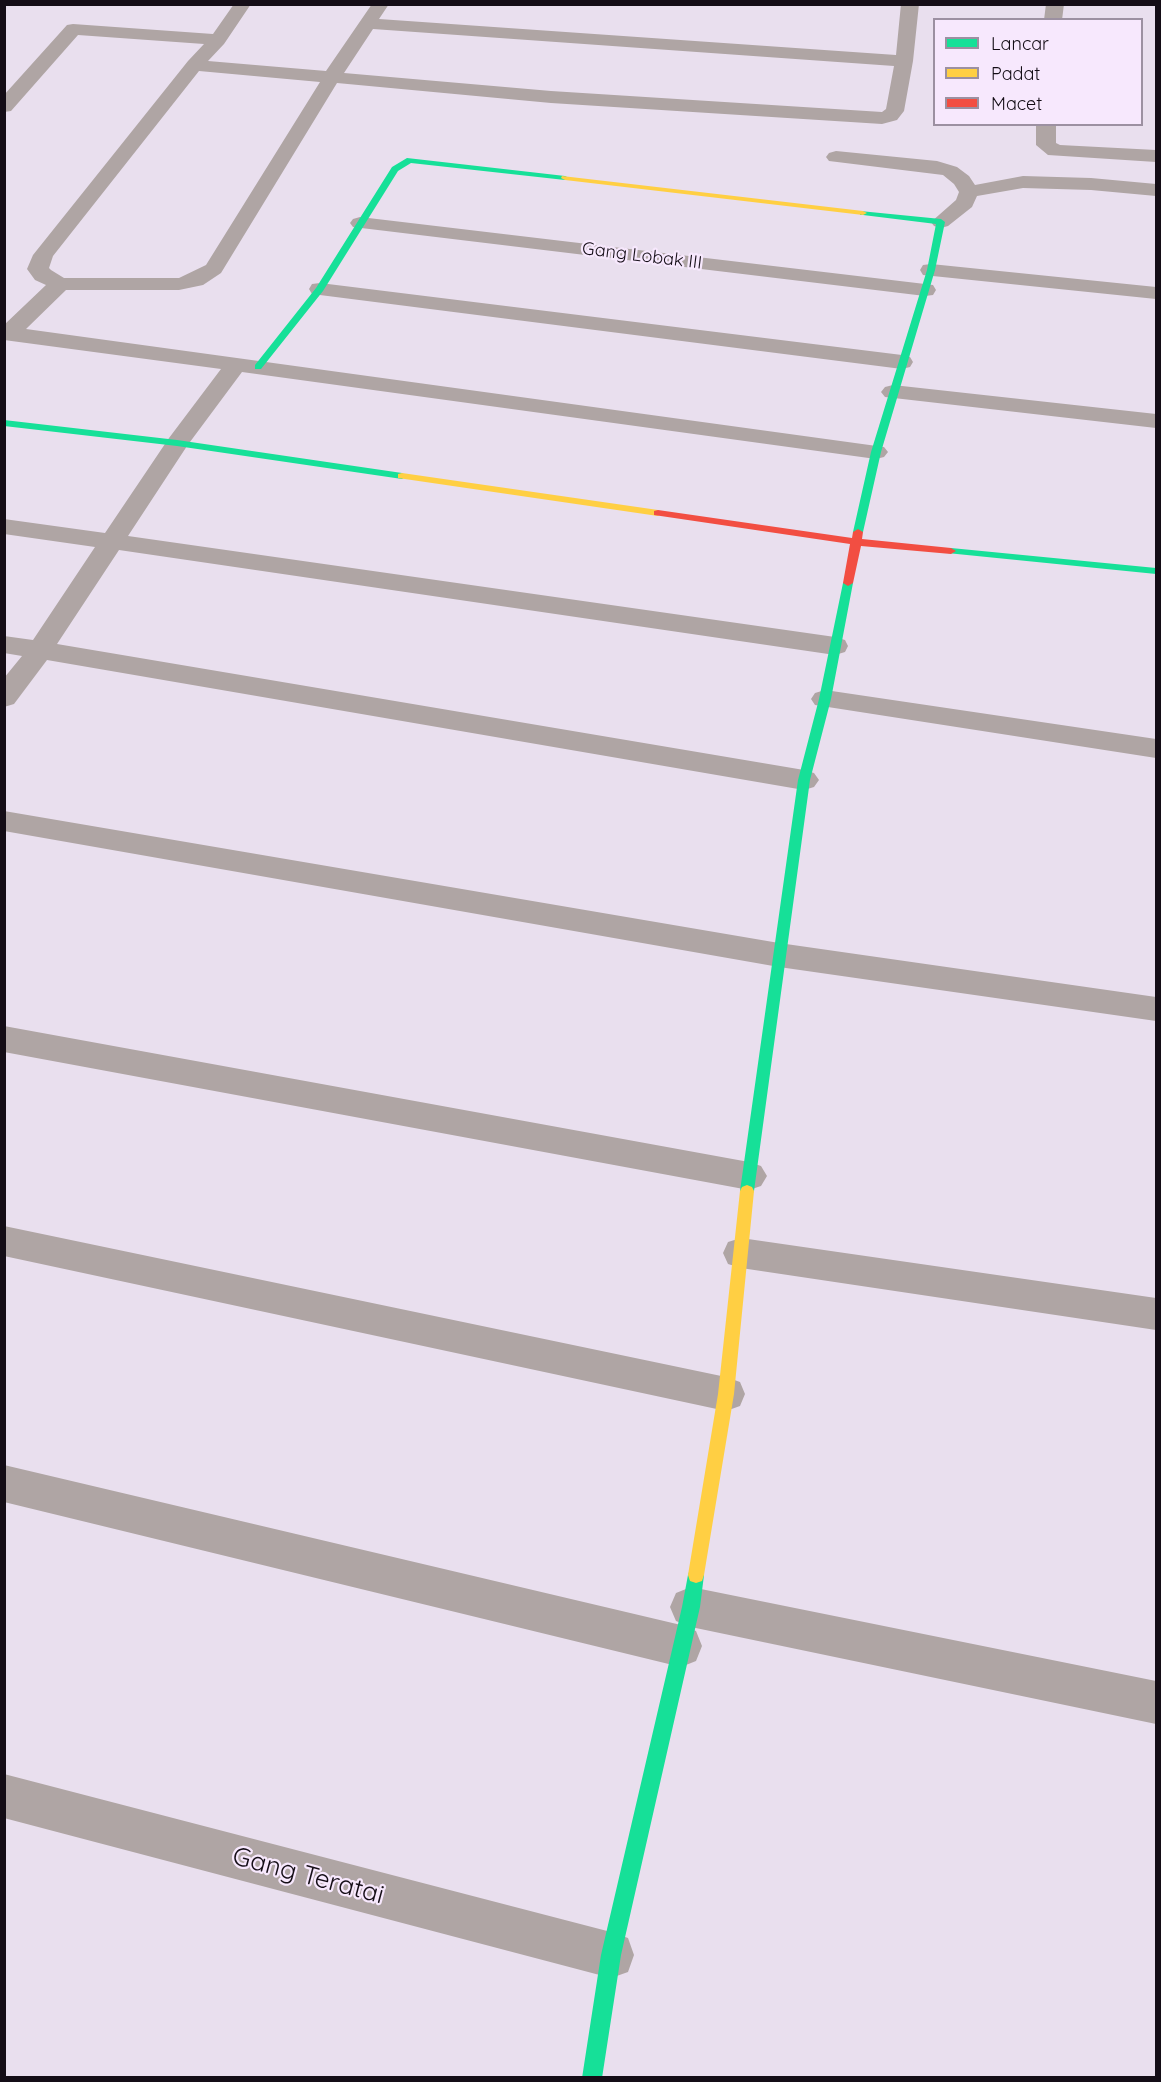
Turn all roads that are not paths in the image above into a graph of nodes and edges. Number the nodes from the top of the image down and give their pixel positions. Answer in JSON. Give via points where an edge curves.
{"nodes":[{"id":1,"x":243,"y":4,"type":"edge"},
{"id":2,"x":381,"y":4,"type":"edge"},
{"id":3,"x":901,"y":4,"type":"edge"},
{"id":4,"x":910,"y":5,"type":"edge"},
{"id":5,"x":87,"y":13,"type":"dead end"},
{"id":6,"x":369,"y":24,"type":"junction"},
{"id":7,"x":73,"y":29,"type":"junction"},
{"id":8,"x":218,"y":40,"type":"junction"},
{"id":9,"x":904,"y":61,"type":"junction"},
{"id":10,"x":194,"y":65,"type":"junction"},
{"id":11,"x":331,"y":78,"type":"junction"},
{"id":12,"x":4,"y":107,"type":"edge"},
{"id":13,"x":890,"y":116,"type":"junction"},
{"id":14,"x":1046,"y":126,"type":"edge"},
{"id":15,"x":1156,"y":156,"type":"edge"},
{"id":16,"x":836,"y":157,"type":"dead end"},
{"id":17,"x":874,"y":160,"type":"junction"},
{"id":18,"x":1156,"y":190,"type":"edge"},
{"id":19,"x":969,"y":192,"type":"junction"},
{"id":20,"x":941,"y":222,"type":"junction"},
{"id":21,"x":360,"y":223,"type":"junction"},
{"id":22,"x":928,"y":280,"type":"junction"},
{"id":23,"x":60,"y":284,"type":"junction"},
{"id":24,"x":320,"y":289,"type":"junction"},
{"id":25,"x":1156,"y":293,"type":"edge"},
{"id":26,"x":7,"y":333,"type":"edge"},
{"id":27,"x":902,"y":362,"type":"junction"},
{"id":28,"x":248,"y":365,"type":"junction"},
{"id":29,"x":893,"y":392,"type":"junction"},
{"id":30,"x":1156,"y":421,"type":"edge"},
{"id":31,"x":4,"y":423,"type":"edge"},
{"id":32,"x":177,"y":443,"type":"junction"},
{"id":33,"x":876,"y":452,"type":"junction"},
{"id":34,"x":4,"y":526,"type":"edge"},
{"id":35,"x":111,"y":541,"type":"junction"},
{"id":36,"x":856,"y":542,"type":"junction"},
{"id":37,"x":1156,"y":571,"type":"edge"},
{"id":38,"x":4,"y":644,"type":"edge"},
{"id":39,"x":835,"y":646,"type":"junction"},
{"id":40,"x":40,"y":650,"type":"junction"},
{"id":41,"x":4,"y":698,"type":"edge"},
{"id":42,"x":825,"y":699,"type":"junction"},
{"id":43,"x":1156,"y":749,"type":"edge"},
{"id":44,"x":804,"y":780,"type":"junction"},
{"id":45,"x":4,"y":820,"type":"edge"},
{"id":46,"x":779,"y":955,"type":"junction"},
{"id":47,"x":1156,"y":1009,"type":"edge"},
{"id":48,"x":4,"y":1039,"type":"edge"},
{"id":49,"x":749,"y":1176,"type":"junction"},
{"id":50,"x":4,"y":1241,"type":"edge"},
{"id":51,"x":741,"y":1253,"type":"junction"},
{"id":52,"x":1156,"y":1314,"type":"edge"},
{"id":53,"x":726,"y":1394,"type":"junction"},
{"id":54,"x":4,"y":1483,"type":"edge"},
{"id":55,"x":686,"y":1626,"type":"junction"},
{"id":56,"x":1156,"y":1703,"type":"edge"},
{"id":57,"x":4,"y":1796,"type":"edge"},
{"id":58,"x":611,"y":1955,"type":"junction"},
{"id":59,"x":592,"y":2078,"type":"edge"}],
"edges":[{"from":1,"to":8,"type":"street"},
{"from":2,"to":6,"type":"street"},
{"from":3,"to":4,"type":"street"},
{"from":4,"to":9,"type":"street"},
{"from":5,"to":7,"type":"street"},
{"from":6,"to":9,"type":"street"},
{"from":6,"to":11,"type":"street"},
{"from":7,"to":8,"type":"street"},
{"from":7,"to":12,"type":"street"},
{"from":8,"to":10,"type":"street"},
{"from":9,"to":13,"type":"street","via":[[895,111]]},
{"from":10,"to":11,"type":"street"},
{"from":10,"to":23,"type":"street","via":[[43,255],[38,269]]},
{"from":11,"to":13,"type":"street","via":[[670,105]]},
{"from":11,"to":23,"type":"street","via":[[213,269],[179,285]]},
{"from":13,"to":17,"type":"street"},
{"from":14,"to":15,"type":"street","via":[[1046,145],[1055,151]]},
{"from":16,"to":17,"type":"street"},
{"from":17,"to":19,"type":"street","via":[[950,171]]},
{"from":18,"to":19,"type":"street","via":[[1023,182]]},
{"from":19,"to":20,"type":"street","via":[[965,203]]},
{"from":20,"to":21,"type":"street","via":[[414,160],[395,169]]},
{"from":20,"to":22,"type":"street"},
{"from":21,"to":22,"type":"street","name":"Gang Lobak III"},
{"from":21,"to":24,"type":"street"},
{"from":22,"to":25,"type":"street","name":"Gang Lobak III"},
{"from":22,"to":27,"type":"street"},
{"from":23,"to":26,"type":"street"},
{"from":24,"to":27,"type":"street"},
{"from":24,"to":28,"type":"street"},
{"from":26,"to":28,"type":"street"},
{"from":27,"to":29,"type":"street"},
{"from":28,"to":32,"type":"street"},
{"from":28,"to":33,"type":"street"},
{"from":29,"to":30,"type":"street"},
{"from":29,"to":33,"type":"street"},
{"from":31,"to":32,"type":"street"},
{"from":32,"to":35,"type":"street"},
{"from":32,"to":36,"type":"street"},
{"from":33,"to":36,"type":"street"},
{"from":34,"to":35,"type":"street"},
{"from":35,"to":39,"type":"street"},
{"from":35,"to":40,"type":"street"},
{"from":36,"to":37,"type":"street"},
{"from":36,"to":39,"type":"street"},
{"from":38,"to":40,"type":"street"},
{"from":39,"to":42,"type":"street"},
{"from":40,"to":41,"type":"street"},
{"from":40,"to":44,"type":"street"},
{"from":42,"to":43,"type":"street"},
{"from":42,"to":44,"type":"street"},
{"from":44,"to":46,"type":"street"},
{"from":45,"to":46,"type":"street"},
{"from":46,"to":47,"type":"street"},
{"from":46,"to":49,"type":"street"},
{"from":48,"to":49,"type":"street"},
{"from":49,"to":51,"type":"street"},
{"from":50,"to":53,"type":"street"},
{"from":51,"to":52,"type":"street"},
{"from":51,"to":53,"type":"street"},
{"from":53,"to":55,"type":"street"},
{"from":54,"to":55,"type":"street"},
{"from":55,"to":56,"type":"street"},
{"from":55,"to":58,"type":"street"},
{"from":57,"to":58,"type":"street","name":"Gang Teratai"},
{"from":58,"to":59,"type":"street"}]}
